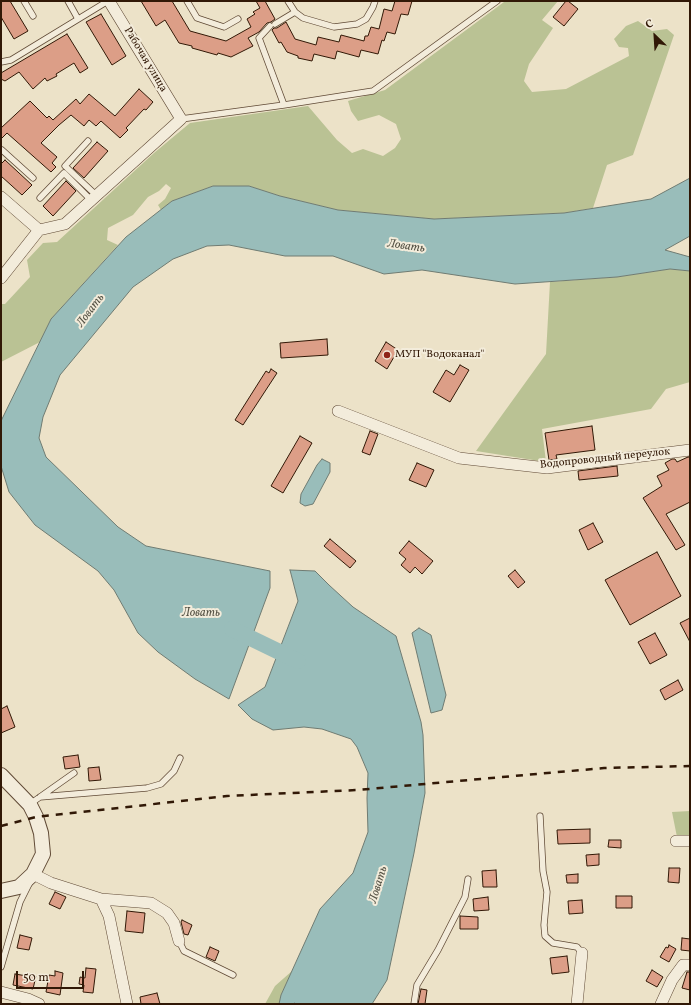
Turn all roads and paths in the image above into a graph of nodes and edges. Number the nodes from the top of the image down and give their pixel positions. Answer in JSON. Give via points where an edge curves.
{"nodes":[{"id":1,"x":24,"y":1,"type":"edge"},
{"id":2,"x":68,"y":1,"type":"edge"},
{"id":3,"x":108,"y":1,"type":"edge"},
{"id":4,"x":187,"y":1,"type":"edge"},
{"id":5,"x":288,"y":1,"type":"edge"},
{"id":6,"x":375,"y":1,"type":"edge"},
{"id":7,"x":497,"y":1,"type":"edge"},
{"id":8,"x":295,"y":12,"type":"junction"},
{"id":9,"x":33,"y":16,"type":"dead end"},
{"id":10,"x":78,"y":19,"type":"junction"},
{"id":11,"x":238,"y":19,"type":"dead end"},
{"id":12,"x":1,"y":62,"type":"edge"},
{"id":13,"x":284,"y":105,"type":"junction"},
{"id":14,"x":181,"y":119,"type":"junction"},
{"id":15,"x":88,"y":141,"type":"dead end"},
{"id":16,"x":1,"y":151,"type":"edge"},
{"id":17,"x":33,"y":178,"type":"dead end"},
{"id":18,"x":1,"y":196,"type":"edge"},
{"id":19,"x":40,"y":198,"type":"dead end"},
{"id":20,"x":94,"y":198,"type":"junction"},
{"id":21,"x":39,"y":230,"type":"junction"},
{"id":22,"x":1,"y":278,"type":"edge"},
{"id":23,"x":338,"y":411,"type":"dead end"},
{"id":24,"x":690,"y":450,"type":"edge"},
{"id":25,"x":180,"y":758,"type":"dead end"},
{"id":26,"x":74,"y":773,"type":"dead end"},
{"id":27,"x":1,"y":774,"type":"edge"},
{"id":28,"x":35,"y":801,"type":"junction"},
{"id":29,"x":540,"y":816,"type":"dead end"},
{"id":30,"x":676,"y":841,"type":"dead end"},
{"id":31,"x":690,"y":841,"type":"edge"},
{"id":32,"x":34,"y":874,"type":"junction"},
{"id":33,"x":468,"y":878,"type":"dead end"},
{"id":34,"x":1,"y":891,"type":"edge"},
{"id":35,"x":101,"y":899,"type":"junction"},
{"id":36,"x":179,"y":941,"type":"joint"},
{"id":37,"x":582,"y":952,"type":"joint"},
{"id":38,"x":690,"y":965,"type":"edge"},
{"id":39,"x":1,"y":967,"type":"edge"},
{"id":40,"x":234,"y":975,"type":"dead end"},
{"id":41,"x":1,"y":992,"type":"edge"},
{"id":42,"x":39,"y":1004,"type":"edge"},
{"id":43,"x":127,"y":1004,"type":"edge"},
{"id":44,"x":414,"y":1004,"type":"edge"},
{"id":45,"x":577,"y":1004,"type":"edge"},
{"id":46,"x":661,"y":1004,"type":"edge"}],
"edges":[{"from":1,"to":9,"type":"lane"},
{"from":2,"to":10,"type":"lane"},
{"from":3,"to":10,"type":"lane"},
{"from":3,"to":14,"type":"street","name":"Рабочая улица"},
{"from":4,"to":11,"type":"lane","via":[[197,18],[224,26]]},
{"from":5,"to":8,"type":"lane"},
{"from":6,"to":8,"type":"lane","via":[[366,19],[357,24],[334,28],[303,18]]},
{"from":7,"to":13,"type":"lane","via":[[373,91]]},
{"from":8,"to":13,"type":"lane","via":[[273,25],[259,38]]},
{"from":10,"to":12,"type":"lane","via":[[11,60]]},
{"from":13,"to":14,"type":"lane"},
{"from":14,"to":20,"type":"street"},
{"from":15,"to":20,"type":"lane","via":[[65,166]]},
{"from":16,"to":17,"type":"lane"},
{"from":18,"to":21,"type":"street"},
{"from":19,"to":20,"type":"lane","via":[[64,173]]},
{"from":20,"to":21,"type":"street","via":[[65,224]]},
{"from":21,"to":22,"type":"street"},
{"from":23,"to":24,"type":"street","name":"Водопроводный переулок","via":[[459,458],[547,468]]},
{"from":25,"to":28,"type":"lane","via":[[174,772],[161,784],[147,788]]},
{"from":26,"to":28,"type":"lane"},
{"from":27,"to":28,"type":"street"},
{"from":28,"to":32,"type":"street","via":[[43,854]]},
{"from":29,"to":37,"type":"lane","via":[[543,871],[547,892],[545,936],[553,943],[577,947]]},
{"from":30,"to":31,"type":"street"},
{"from":32,"to":34,"type":"street","via":[[19,887]]},
{"from":32,"to":35,"type":"street","via":[[52,883]]},
{"from":32,"to":39,"type":"lane","via":[[20,902]]},
{"from":33,"to":44,"type":"lane","via":[[466,897],[417,985]]},
{"from":35,"to":36,"type":"street","via":[[151,903],[166,913],[174,923]]},
{"from":35,"to":43,"type":"street","via":[[109,916]]},
{"from":36,"to":40,"type":"lane","via":[[184,951]]},
{"from":37,"to":45,"type":"street"},
{"from":38,"to":46,"type":"street","via":[[682,965]]},
{"from":41,"to":42,"type":"street"}]}
